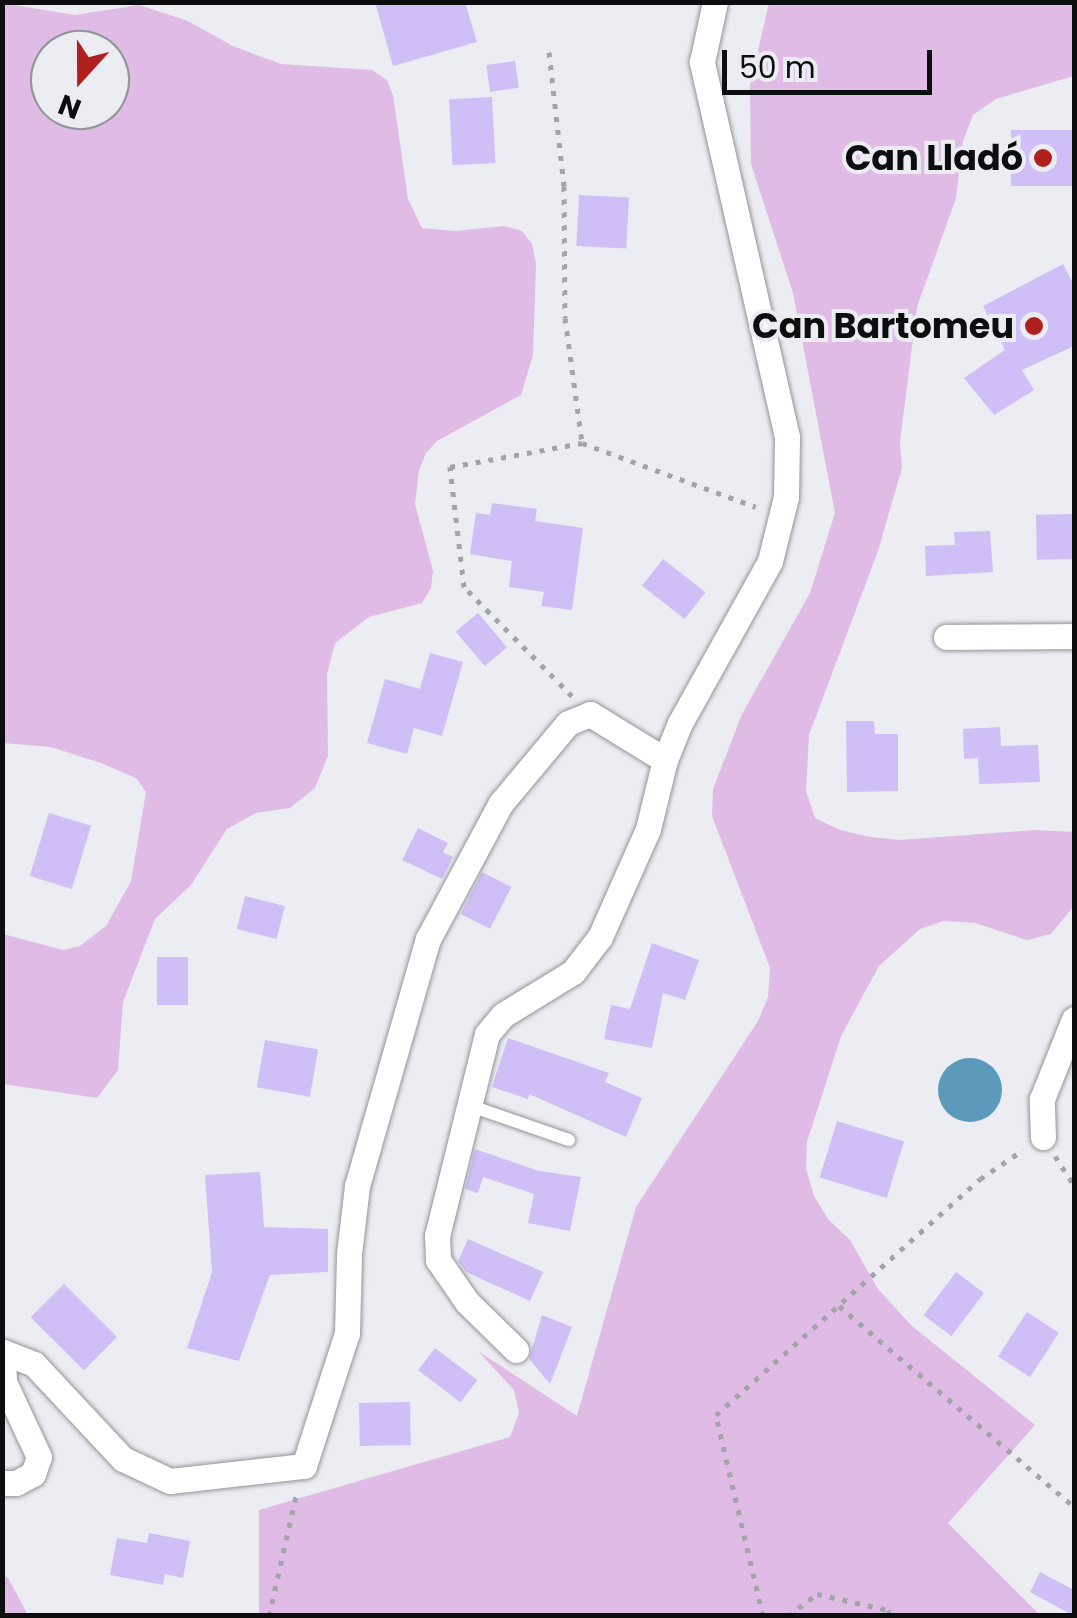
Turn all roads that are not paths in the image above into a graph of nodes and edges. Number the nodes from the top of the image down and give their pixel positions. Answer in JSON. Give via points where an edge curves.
{"nodes":[{"id":1,"x":715,"y":2,"type":"edge"},
{"id":2,"x":1074,"y":636,"type":"edge"},
{"id":3,"x":946,"y":637,"type":"dead end"},
{"id":4,"x":665,"y":760,"type":"junction"},
{"id":5,"x":1074,"y":1019,"type":"edge"},
{"id":6,"x":468,"y":1104,"type":"junction"},
{"id":7,"x":1042,"y":1137,"type":"road end"},
{"id":8,"x":569,"y":1140,"type":"dead end"},
{"id":9,"x":516,"y":1350,"type":"dead end"},
{"id":10,"x":3,"y":1352,"type":"edge"},
{"id":11,"x":2,"y":1483,"type":"edge"}],
"edges":[{"from":1,"to":4,"type":"street","via":[[702,62],[787,437],[782,517],[770,561]]},
{"from":2,"to":3,"type":"street"},
{"from":4,"to":6,"type":"street","via":[[648,829],[600,937],[573,972],[503,1015],[487,1034]]},
{"from":4,"to":10,"type":"street","via":[[590,714],[568,723],[501,803],[428,939],[357,1186],[347,1333],[304,1466],[170,1481],[124,1459],[34,1364]]},
{"from":5,"to":7,"type":"street","via":[[1042,1098]]},
{"from":6,"to":8,"type":"lane"},
{"from":6,"to":9,"type":"street","via":[[437,1236],[438,1260]]},
{"from":10,"to":11,"type":"street","via":[[4,1382],[39,1457],[32,1474]]}]}
